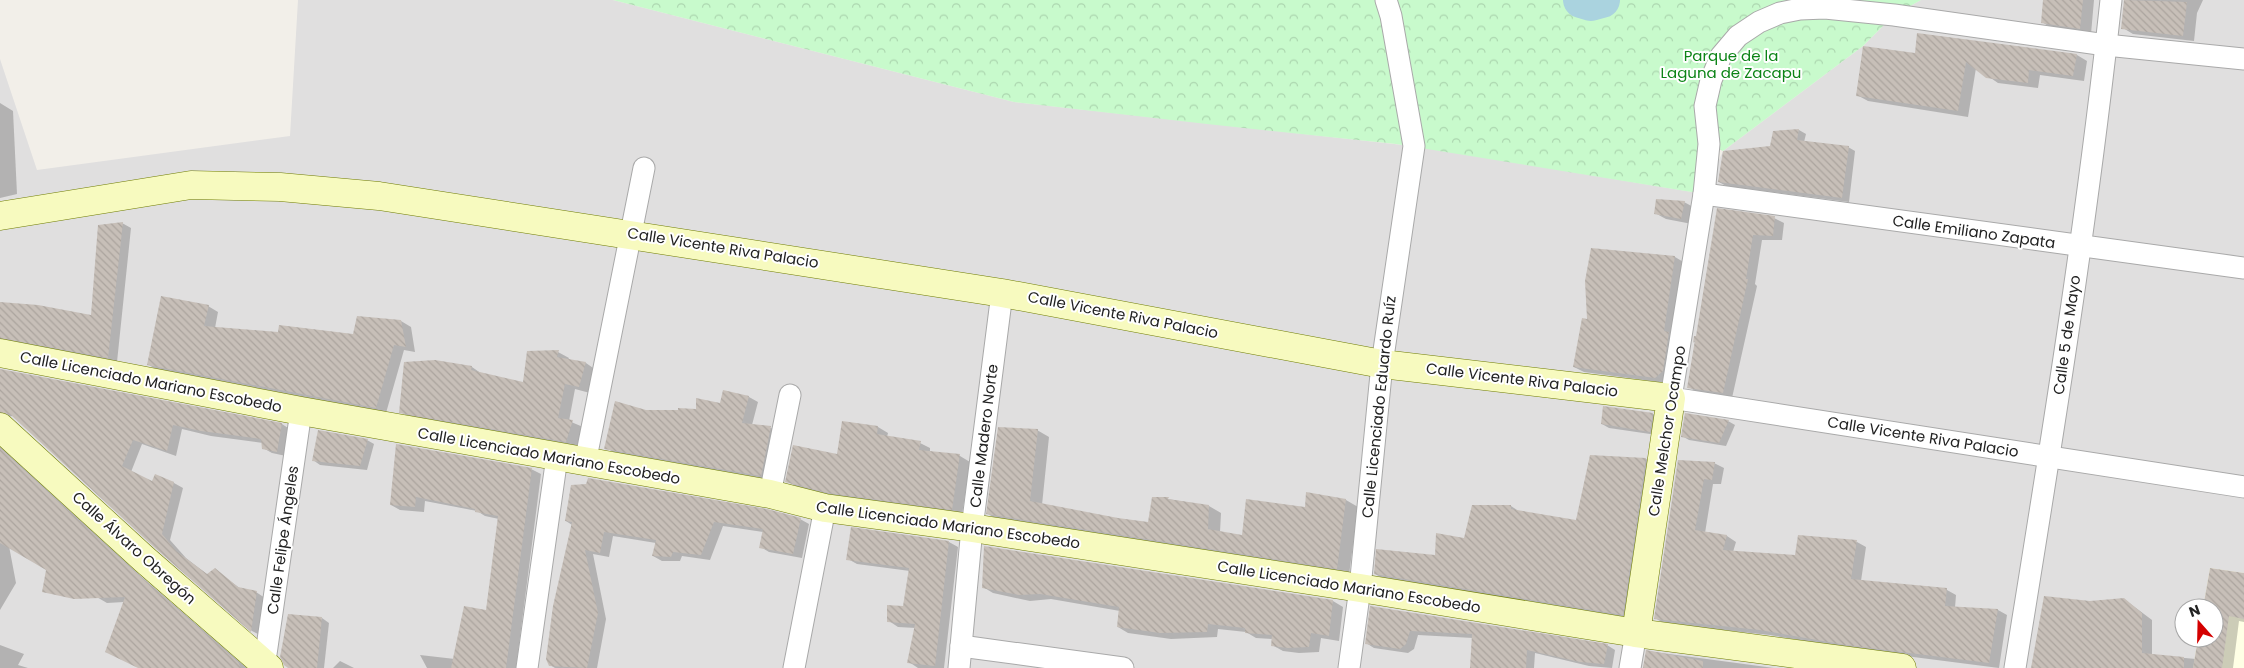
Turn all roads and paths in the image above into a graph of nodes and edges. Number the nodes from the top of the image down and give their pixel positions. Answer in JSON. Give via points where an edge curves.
{"nodes":[{"id":1,"x":1386,"y":0,"type":"edge"},
{"id":2,"x":2111,"y":0,"type":"edge"},
{"id":3,"x":2106,"y":44,"type":"junction"},
{"id":4,"x":2244,"y":59,"type":"edge"},
{"id":5,"x":644,"y":168,"type":"dead end"},
{"id":6,"x":1704,"y":194,"type":"junction"},
{"id":7,"x":0,"y":216,"type":"edge"},
{"id":8,"x":630,"y":234,"type":"junction"},
{"id":9,"x":2080,"y":246,"type":"junction"},
{"id":10,"x":2244,"y":268,"type":"edge"},
{"id":11,"x":1002,"y":293,"type":"junction"},
{"id":12,"x":0,"y":353,"type":"edge"},
{"id":13,"x":1382,"y":364,"type":"junction"},
{"id":14,"x":790,"y":394,"type":"dead end"},
{"id":15,"x":1672,"y":398,"type":"junction"},
{"id":16,"x":301,"y":411,"type":"junction"},
{"id":17,"x":0,"y":427,"type":"edge"},
{"id":18,"x":557,"y":457,"type":"junction"},
{"id":19,"x":2050,"y":457,"type":"junction"},
{"id":20,"x":585,"y":462,"type":"junction"},
{"id":21,"x":2244,"y":487,"type":"edge"},
{"id":22,"x":770,"y":494,"type":"junction"},
{"id":23,"x":825,"y":508,"type":"junction"},
{"id":24,"x":972,"y":528,"type":"junction"},
{"id":25,"x":1360,"y":588,"type":"junction"},
{"id":26,"x":1636,"y":633,"type":"junction"},
{"id":27,"x":961,"y":646,"type":"junction"},
{"id":28,"x":266,"y":667,"type":"edge"},
{"id":29,"x":527,"y":668,"type":"edge"},
{"id":30,"x":794,"y":668,"type":"edge"},
{"id":31,"x":959,"y":668,"type":"edge"},
{"id":32,"x":1123,"y":668,"type":"edge"},
{"id":33,"x":1349,"y":668,"type":"edge"},
{"id":34,"x":1630,"y":668,"type":"edge"},
{"id":35,"x":1902,"y":668,"type":"edge"},
{"id":36,"x":2015,"y":668,"type":"edge"}],
"edges":[{"from":1,"to":13,"type":"street","name":"Calle Licenciado Eduardo Ruíz","via":[[1414,146]]},
{"from":2,"to":3,"type":"street","name":"Calle 5 de Mayo"},
{"from":3,"to":4,"type":"street","name":"Calle Melchor Ocampo"},
{"from":3,"to":6,"type":"street","name":"Calle Melchor Ocampo","via":[[1849,10],[1800,9],[1780,13],[1738,36],[1721,56],[1705,106],[1709,144]]},
{"from":3,"to":9,"type":"street","name":"Calle 5 de Mayo"},
{"from":5,"to":8,"type":"street"},
{"from":6,"to":9,"type":"street","name":"Calle Emiliano Zapata"},
{"from":6,"to":15,"type":"street","name":"Calle Melchor Ocampo"},
{"from":7,"to":8,"type":"main road","name":"Calle Vicente Riva Palacio","via":[[191,185],[280,187],[379,196]]},
{"from":8,"to":11,"type":"main road","name":"Calle Vicente Riva Palacio"},
{"from":8,"to":20,"type":"street"},
{"from":9,"to":10,"type":"street","name":"Calle Emiliano Zapata"},
{"from":9,"to":19,"type":"street","name":"Calle 5 de Mayo"},
{"from":11,"to":13,"type":"main road","name":"Calle Vicente Riva Palacio"},
{"from":11,"to":24,"type":"street","name":"Calle Madero Norte"},
{"from":12,"to":16,"type":"main road","name":"Calle Licenciado Mariano Escobedo"},
{"from":13,"to":15,"type":"main road","name":"Calle Vicente Riva Palacio"},
{"from":13,"to":25,"type":"street","name":"Calle Licenciado Eduardo Ruíz"},
{"from":14,"to":22,"type":"street"},
{"from":15,"to":19,"type":"street","name":"Calle Vicente Riva Palacio"},
{"from":15,"to":26,"type":"main road","name":"Calle Melchor Ocampo"},
{"from":16,"to":18,"type":"main road","name":"Calle Licenciado Mariano Escobedo"},
{"from":16,"to":28,"type":"street","name":"Calle Felipe Ángeles"},
{"from":17,"to":28,"type":"main road","name":"Calle Álvaro Obregón"},
{"from":18,"to":20,"type":"main road","name":"Calle Licenciado Mariano Escobedo"},
{"from":18,"to":29,"type":"street"},
{"from":19,"to":21,"type":"street","name":"Calle Vicente Riva Palacio"},
{"from":19,"to":36,"type":"street","name":"Calle 5 de Mayo"},
{"from":20,"to":22,"type":"main road","name":"Calle Licenciado Mariano Escobedo"},
{"from":22,"to":23,"type":"main road","name":"Calle Licenciado Mariano Escobedo"},
{"from":23,"to":24,"type":"main road","name":"Calle Licenciado Mariano Escobedo"},
{"from":23,"to":30,"type":"street"},
{"from":24,"to":25,"type":"main road","name":"Calle Licenciado Mariano Escobedo"},
{"from":24,"to":27,"type":"street","name":"Calle Madero Norte"},
{"from":25,"to":26,"type":"main road","name":"Calle Licenciado Mariano Escobedo"},
{"from":25,"to":33,"type":"street","name":"Calle Licenciado Eduardo Ruíz"},
{"from":26,"to":34,"type":"street","name":"Calle Melchor Ocampo"},
{"from":26,"to":35,"type":"main road","name":"Calle Licenciado Mariano Escobedo"},
{"from":27,"to":31,"type":"street","name":"Calle Madero Norte"},
{"from":27,"to":32,"type":"street"}]}
